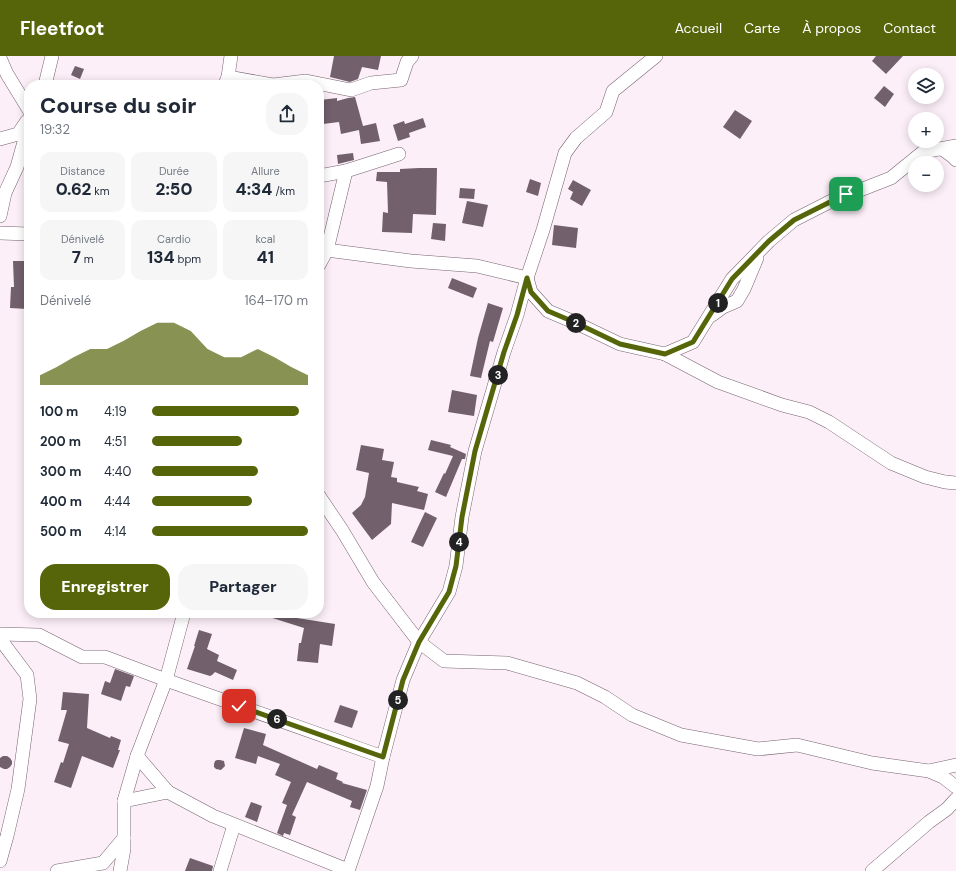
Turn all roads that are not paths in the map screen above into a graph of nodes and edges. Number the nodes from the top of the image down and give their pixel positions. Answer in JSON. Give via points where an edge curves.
{"nodes":[{"id":1,"x":52,"y":56,"type":"edge"},
{"id":2,"x":231,"y":56,"type":"edge"},
{"id":3,"x":412,"y":56,"type":"edge"},
{"id":4,"x":656,"y":56,"type":"edge"},
{"id":5,"x":0,"y":58,"type":"edge"},
{"id":6,"x":46,"y":80,"type":"edge"},
{"id":7,"x":226,"y":80,"type":"edge"},
{"id":8,"x":324,"y":85,"type":"edge"},
{"id":9,"x":24,"y":102,"type":"edge"},
{"id":10,"x":24,"y":125,"type":"edge"},
{"id":11,"x":0,"y":139,"type":"edge"},
{"id":12,"x":24,"y":142,"type":"edge"},
{"id":13,"x":956,"y":146,"type":"edge"},
{"id":14,"x":942,"y":149,"type":"junction"},
{"id":15,"x":399,"y":154,"type":"dead end"},
{"id":16,"x":956,"y":160,"type":"edge"},
{"id":17,"x":346,"y":171,"type":"junction"},
{"id":18,"x":324,"y":175,"type":"edge"},
{"id":19,"x":0,"y":216,"type":"edge"},
{"id":20,"x":0,"y":233,"type":"edge"},
{"id":21,"x":24,"y":234,"type":"edge"},
{"id":22,"x":324,"y":247,"type":"edge"},
{"id":23,"x":324,"y":250,"type":"edge"},
{"id":24,"x":527,"y":278,"type":"junction"},
{"id":25,"x":665,"y":354,"type":"junction"},
{"id":26,"x":956,"y":483,"type":"edge"},
{"id":27,"x":324,"y":503,"type":"edge"},
{"id":28,"x":183,"y":618,"type":"edge"},
{"id":29,"x":0,"y":634,"type":"edge"},
{"id":30,"x":0,"y":639,"type":"edge"},
{"id":31,"x":419,"y":642,"type":"junction"},
{"id":32,"x":166,"y":680,"type":"junction"},
{"id":33,"x":137,"y":756,"type":"junction"},
{"id":34,"x":383,"y":757,"type":"junction"},
{"id":35,"x":956,"y":765,"type":"edge"},
{"id":36,"x":929,"y":770,"type":"junction"},
{"id":37,"x":956,"y":787,"type":"edge"},
{"id":38,"x":168,"y":792,"type":"junction"},
{"id":39,"x":956,"y":799,"type":"edge"},
{"id":40,"x":124,"y":800,"type":"junction"},
{"id":41,"x":234,"y":825,"type":"junction"},
{"id":42,"x":124,"y":838,"type":"junction"},
{"id":43,"x":0,"y":861,"type":"edge"},
{"id":44,"x":348,"y":870,"type":"edge"},
{"id":45,"x":57,"y":871,"type":"edge"},
{"id":46,"x":120,"y":871,"type":"edge"},
{"id":47,"x":220,"y":871,"type":"edge"},
{"id":48,"x":872,"y":871,"type":"edge"}],
"edges":[{"from":1,"to":6,"type":"street"},
{"from":2,"to":7,"type":"street"},
{"from":3,"to":8,"type":"street","via":[[407,62],[401,80],[371,83],[351,90]]},
{"from":4,"to":24,"type":"street","via":[[613,91],[606,112],[576,138],[566,153]]},
{"from":5,"to":9,"type":"street"},
{"from":10,"to":11,"type":"street","via":[[18,134]]},
{"from":12,"to":19,"type":"street","via":[[17,167],[5,193]]},
{"from":13,"to":14,"type":"street"},
{"from":14,"to":16,"type":"street"},
{"from":14,"to":25,"type":"street","via":[[923,152],[891,178],[846,194],[794,220],[769,241],[732,279],[693,342]]},
{"from":15,"to":17,"type":"street"},
{"from":17,"to":18,"type":"street"},
{"from":17,"to":22,"type":"street"},
{"from":20,"to":21,"type":"street"},
{"from":23,"to":24,"type":"street","via":[[477,266]]},
{"from":24,"to":25,"type":"street","via":[[531,292],[548,311],[620,344]]},
{"from":24,"to":31,"type":"street","via":[[475,451],[462,517],[456,566],[449,592]]},
{"from":25,"to":26,"type":"street","via":[[718,382],[809,412],[829,422],[891,463],[924,477]]},
{"from":27,"to":31,"type":"street","via":[[373,582]]},
{"from":28,"to":32,"type":"street"},
{"from":29,"to":32,"type":"street","via":[[39,635],[82,657],[105,657]]},
{"from":30,"to":43,"type":"street","via":[[27,675],[30,698],[18,789]]},
{"from":31,"to":34,"type":"street","via":[[403,680]]},
{"from":31,"to":36,"type":"street","via":[[444,661],[507,663],[577,683],[632,714],[681,735],[758,749],[797,745],[872,763]]},
{"from":32,"to":33,"type":"street"},
{"from":32,"to":34,"type":"street"},
{"from":33,"to":38,"type":"street"},
{"from":33,"to":40,"type":"street"},
{"from":34,"to":44,"type":"street","via":[[377,786]]},
{"from":35,"to":36,"type":"street"},
{"from":36,"to":37,"type":"street"},
{"from":38,"to":40,"type":"street"},
{"from":38,"to":41,"type":"street"},
{"from":39,"to":48,"type":"street"},
{"from":40,"to":42,"type":"street"},
{"from":41,"to":44,"type":"street"},
{"from":41,"to":47,"type":"street"},
{"from":42,"to":45,"type":"street","via":[[103,863]]},
{"from":42,"to":46,"type":"street"}]}
